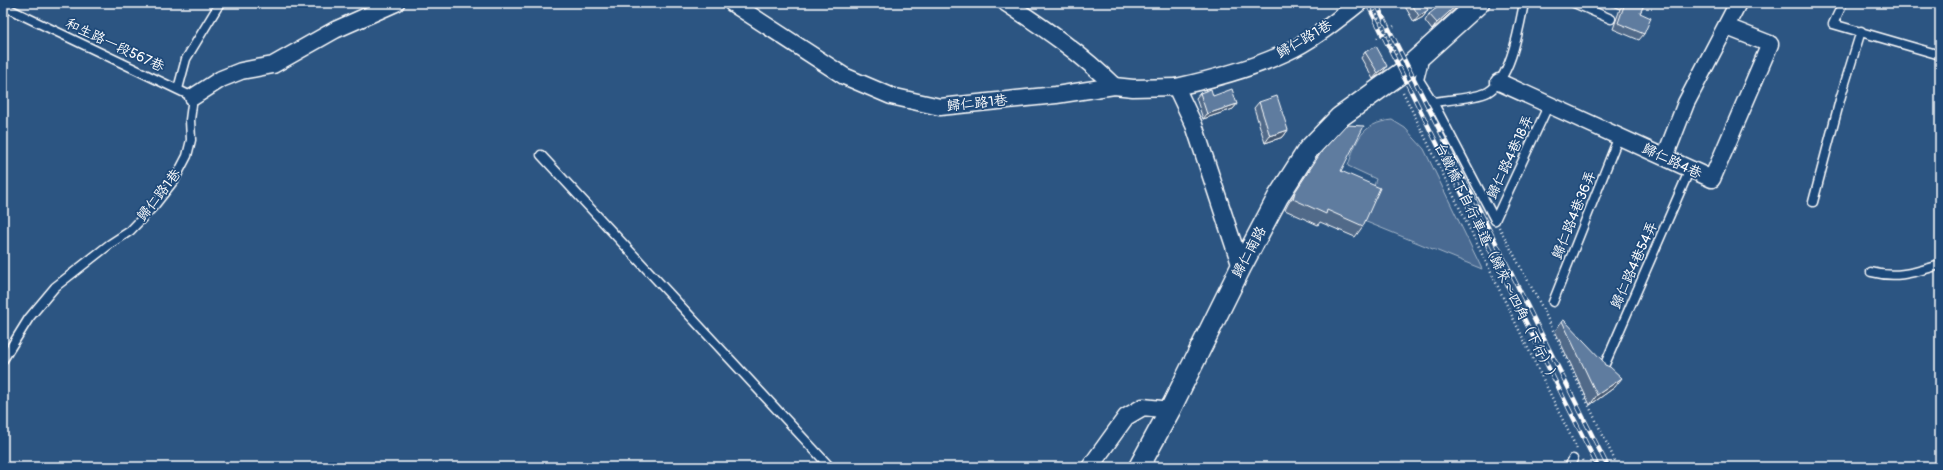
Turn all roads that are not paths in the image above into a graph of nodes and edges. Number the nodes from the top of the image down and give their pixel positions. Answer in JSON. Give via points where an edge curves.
{"nodes":[{"id":1,"x":220,"y":3,"type":"edge"},
{"id":2,"x":396,"y":3,"type":"edge"},
{"id":3,"x":732,"y":3,"type":"edge"},
{"id":4,"x":1006,"y":3,"type":"edge"},
{"id":5,"x":1359,"y":3,"type":"edge"},
{"id":6,"x":1479,"y":3,"type":"edge"},
{"id":7,"x":1524,"y":3,"type":"edge"},
{"id":8,"x":1574,"y":3,"type":"edge"},
{"id":9,"x":1738,"y":3,"type":"edge"},
{"id":10,"x":1843,"y":3,"type":"edge"},
{"id":11,"x":3,"y":6,"type":"edge"},
{"id":12,"x":1611,"y":19,"type":"dead end"},
{"id":13,"x":1727,"y":26,"type":"junction"},
{"id":14,"x":1861,"y":31,"type":"junction"},
{"id":15,"x":1940,"y":55,"type":"edge"},
{"id":16,"x":1422,"y":56,"type":"junction"},
{"id":17,"x":1499,"y":82,"type":"junction"},
{"id":18,"x":1114,"y":86,"type":"junction"},
{"id":19,"x":1176,"y":87,"type":"junction"},
{"id":20,"x":178,"y":89,"type":"junction"},
{"id":21,"x":193,"y":97,"type":"junction"},
{"id":22,"x":1433,"y":102,"type":"junction"},
{"id":23,"x":1549,"y":104,"type":"junction"},
{"id":24,"x":1619,"y":136,"type":"junction"},
{"id":25,"x":541,"y":156,"type":"dead end"},
{"id":26,"x":1665,"y":157,"type":"junction"},
{"id":27,"x":1690,"y":169,"type":"junction"},
{"id":28,"x":1813,"y":202,"type":"dead end"},
{"id":29,"x":1940,"y":264,"type":"edge"},
{"id":30,"x":1241,"y":267,"type":"junction"},
{"id":31,"x":1871,"y":272,"type":"dead end"},
{"id":32,"x":1552,"y":302,"type":"dead end"},
{"id":33,"x":3,"y":360,"type":"edge"},
{"id":34,"x":1602,"y":371,"type":"edge"},
{"id":35,"x":1170,"y":410,"type":"junction"},
{"id":36,"x":1573,"y":459,"type":"dead end"},
{"id":37,"x":830,"y":467,"type":"edge"},
{"id":38,"x":1090,"y":467,"type":"edge"},
{"id":39,"x":1138,"y":467,"type":"edge"},
{"id":40,"x":1569,"y":467,"type":"edge"}],
"edges":[{"from":1,"to":20,"type":"lane","via":[[186,59]]},
{"from":2,"to":21,"type":"street","via":[[335,30],[273,65],[241,70]]},
{"from":3,"to":18,"type":"street","name":"歸仁路1巷","via":[[844,76],[891,96],[940,107]]},
{"from":4,"to":18,"type":"street","via":[[1094,66]]},
{"from":5,"to":19,"type":"street","name":"歸仁路1巷","via":[[1324,30],[1285,53],[1216,79]]},
{"from":6,"to":16,"type":"street","name":"歸仁南路"},
{"from":7,"to":17,"type":"lane","via":[[1506,68]]},
{"from":8,"to":12,"type":"lane"},
{"from":9,"to":13,"type":"street"},
{"from":10,"to":14,"type":"lane","via":[[1834,24]]},
{"from":11,"to":20,"type":"lane","name":"和生路一段567巷"},
{"from":13,"to":26,"type":"street","via":[[1686,103]]},
{"from":13,"to":27,"type":"street","name":"歸仁路4巷","via":[[1770,44],[1712,179]]},
{"from":14,"to":15,"type":"lane"},
{"from":14,"to":28,"type":"lane"},
{"from":16,"to":22,"type":"lane","via":[[1419,80]]},
{"from":16,"to":30,"type":"street","name":"歸仁南路","via":[[1340,117],[1308,150],[1284,186]]},
{"from":17,"to":22,"type":"lane","via":[[1487,92]]},
{"from":17,"to":23,"type":"street","name":"歸仁路4巷"},
{"from":18,"to":19,"type":"street","name":"歸仁路1巷"},
{"from":19,"to":30,"type":"street","via":[[1194,125]]},
{"from":20,"to":21,"type":"lane","name":"和生路一段567巷"},
{"from":21,"to":33,"type":"lane","name":"歸仁路1巷","via":[[191,140],[187,156],[175,179],[130,231],[55,287],[30,318]]},
{"from":22,"to":23,"type":"lane","name":"歸仁路4巷18弄","via":[[1495,220]]},
{"from":23,"to":24,"type":"street","name":"歸仁路4巷"},
{"from":24,"to":26,"type":"street","name":"歸仁路4巷"},
{"from":24,"to":32,"type":"lane","name":"歸仁路4巷36弄"},
{"from":25,"to":37,"type":"lane"},
{"from":26,"to":27,"type":"street","name":"歸仁路4巷"},
{"from":27,"to":34,"type":"lane","name":"歸仁路4巷54弄"},
{"from":29,"to":31,"type":"lane","via":[[1901,275]]},
{"from":30,"to":35,"type":"street","name":"歸仁南路"},
{"from":35,"to":38,"type":"street","via":[[1143,407],[1126,417]]},
{"from":35,"to":39,"type":"street","name":"歸仁南路"},
{"from":36,"to":40,"type":"lane"}]}
